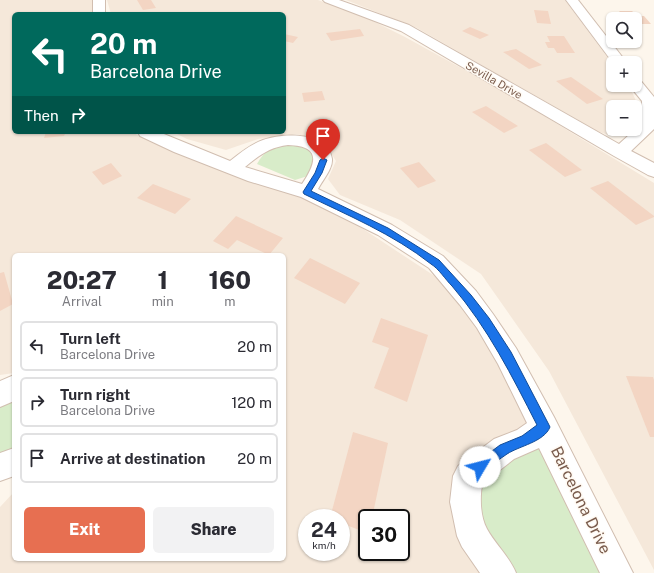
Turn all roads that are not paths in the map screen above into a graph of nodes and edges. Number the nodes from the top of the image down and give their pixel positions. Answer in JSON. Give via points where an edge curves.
{"nodes":[{"id":1,"x":99,"y":0,"type":"edge"},
{"id":2,"x":330,"y":0,"type":"edge"},
{"id":3,"x":572,"y":0,"type":"edge"},
{"id":4,"x":99,"y":12,"type":"edge"},
{"id":5,"x":615,"y":56,"type":"edge"},
{"id":6,"x":642,"y":92,"type":"edge"},
{"id":7,"x":150,"y":134,"type":"edge"},
{"id":8,"x":620,"y":152,"type":"junction"},
{"id":9,"x":232,"y":168,"type":"junction"},
{"id":10,"x":654,"y":171,"type":"edge"},
{"id":11,"x":307,"y":192,"type":"junction"},
{"id":12,"x":12,"y":389,"type":"edge"},
{"id":13,"x":0,"y":394,"type":"edge"},
{"id":14,"x":544,"y":427,"type":"junction"},
{"id":15,"x":12,"y":463,"type":"edge"},
{"id":16,"x":0,"y":467,"type":"edge"},
{"id":17,"x":500,"y":573,"type":"edge"},
{"id":18,"x":617,"y":573,"type":"edge"}],
"edges":[{"from":1,"to":4,"type":"street"},
{"from":2,"to":8,"type":"street","name":"Sevilla Drive","via":[[405,28]]},
{"from":3,"to":5,"type":"street"},
{"from":6,"to":8,"type":"street","via":[[649,101],[648,126]]},
{"from":7,"to":9,"type":"street","name":"Barcelona Drive"},
{"from":8,"to":10,"type":"street","name":"Sevilla Drive"},
{"from":9,"to":11,"type":"street","name":"Barcelona Drive"},
{"from":9,"to":11,"type":"street","via":[[273,142],[284,140],[313,144],[320,151],[323,160]]},
{"from":11,"to":14,"type":"street","name":"Barcelona Drive","via":[[386,230],[436,262],[486,321]]},
{"from":12,"to":13,"type":"street"},
{"from":14,"to":17,"type":"street","via":[[526,440],[504,449],[468,476],[465,502],[473,536]]},
{"from":14,"to":18,"type":"street","name":"Barcelona Drive"},
{"from":15,"to":16,"type":"street"}]}
